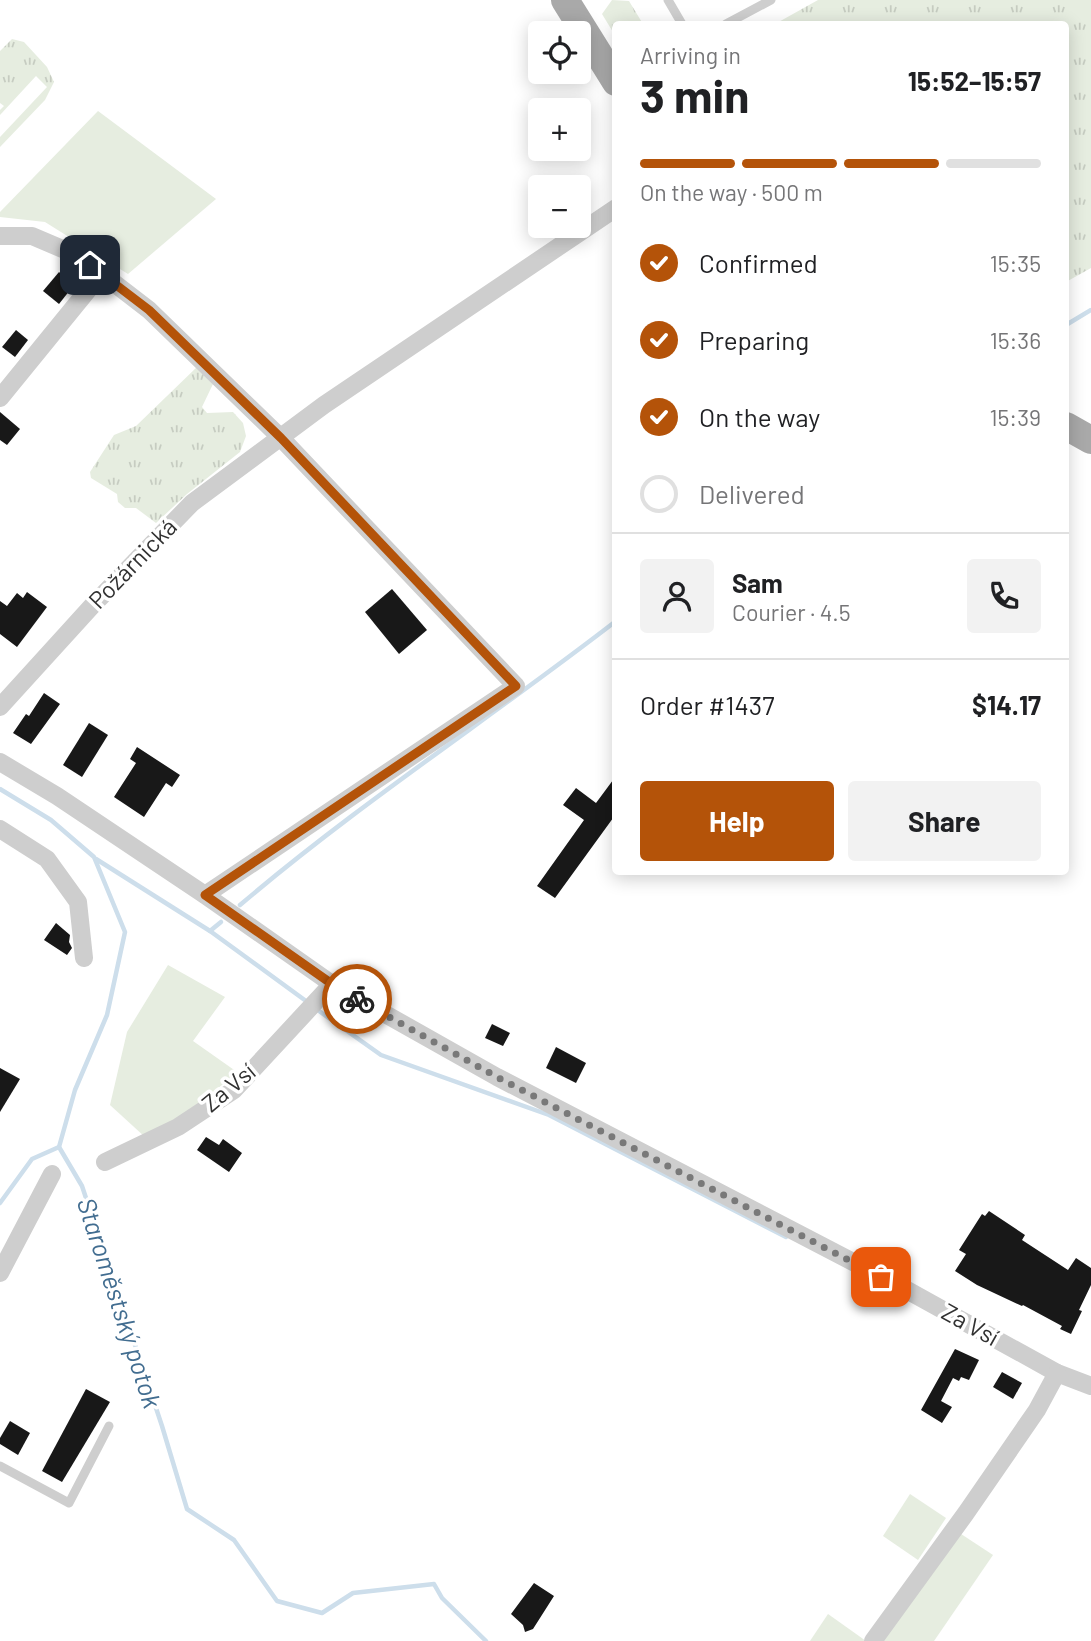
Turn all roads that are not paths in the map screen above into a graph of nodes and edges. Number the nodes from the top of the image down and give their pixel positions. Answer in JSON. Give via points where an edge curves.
{"nodes":[{"id":1,"x":565,"y":0,"type":"edge"},
{"id":2,"x":668,"y":0,"type":"edge"},
{"id":3,"x":771,"y":0,"type":"edge"},
{"id":4,"x":680,"y":21,"type":"edge"},
{"id":5,"x":732,"y":21,"type":"edge"},
{"id":6,"x":612,"y":76,"type":"edge"},
{"id":7,"x":612,"y":211,"type":"edge"},
{"id":8,"x":0,"y":236,"type":"edge"},
{"id":9,"x":101,"y":274,"type":"junction"},
{"id":10,"x":0,"y":398,"type":"edge"},
{"id":11,"x":1069,"y":428,"type":"edge"},
{"id":12,"x":281,"y":438,"type":"junction"},
{"id":13,"x":1091,"y":440,"type":"edge"},
{"id":14,"x":0,"y":707,"type":"edge"},
{"id":15,"x":0,"y":762,"type":"edge"},
{"id":16,"x":0,"y":829,"type":"edge"},
{"id":17,"x":205,"y":895,"type":"junction"},
{"id":18,"x":84,"y":958,"type":"dead end"},
{"id":19,"x":332,"y":984,"type":"junction"},
{"id":20,"x":105,"y":1162,"type":"dead end"},
{"id":21,"x":52,"y":1174,"type":"dead end"},
{"id":22,"x":0,"y":1273,"type":"edge"},
{"id":23,"x":1057,"y":1373,"type":"junction"},
{"id":24,"x":1091,"y":1386,"type":"edge"},
{"id":25,"x":109,"y":1426,"type":"dead end"},
{"id":26,"x":0,"y":1466,"type":"edge"},
{"id":27,"x":873,"y":1641,"type":"edge"}],
"edges":[{"from":1,"to":6,"type":"main road"},
{"from":2,"to":4,"type":"lane"},
{"from":3,"to":5,"type":"lane"},
{"from":7,"to":12,"type":"street","name":"Požárnická"},
{"from":8,"to":9,"type":"street","via":[[32,236],[79,256]]},
{"from":9,"to":10,"type":"street"},
{"from":9,"to":12,"type":"street","via":[[149,310]]},
{"from":11,"to":13,"type":"main road"},
{"from":12,"to":14,"type":"street","name":"Požárnická","via":[[192,503]]},
{"from":12,"to":17,"type":"street","via":[[516,686]]},
{"from":15,"to":17,"type":"street","name":"Za Vsí"},
{"from":16,"to":18,"type":"street","via":[[47,859],[78,902]]},
{"from":17,"to":19,"type":"street","name":"Za Vsí"},
{"from":19,"to":20,"type":"street","name":"Za Vsí","via":[[234,1090],[177,1127]]},
{"from":19,"to":23,"type":"street","name":"Za Vsí","via":[[497,1077]]},
{"from":21,"to":22,"type":"street"},
{"from":23,"to":24,"type":"street","name":"Za Vsí"},
{"from":23,"to":27,"type":"street","via":[[1037,1410]]},
{"from":25,"to":26,"type":"lane","via":[[69,1503]]}]}
